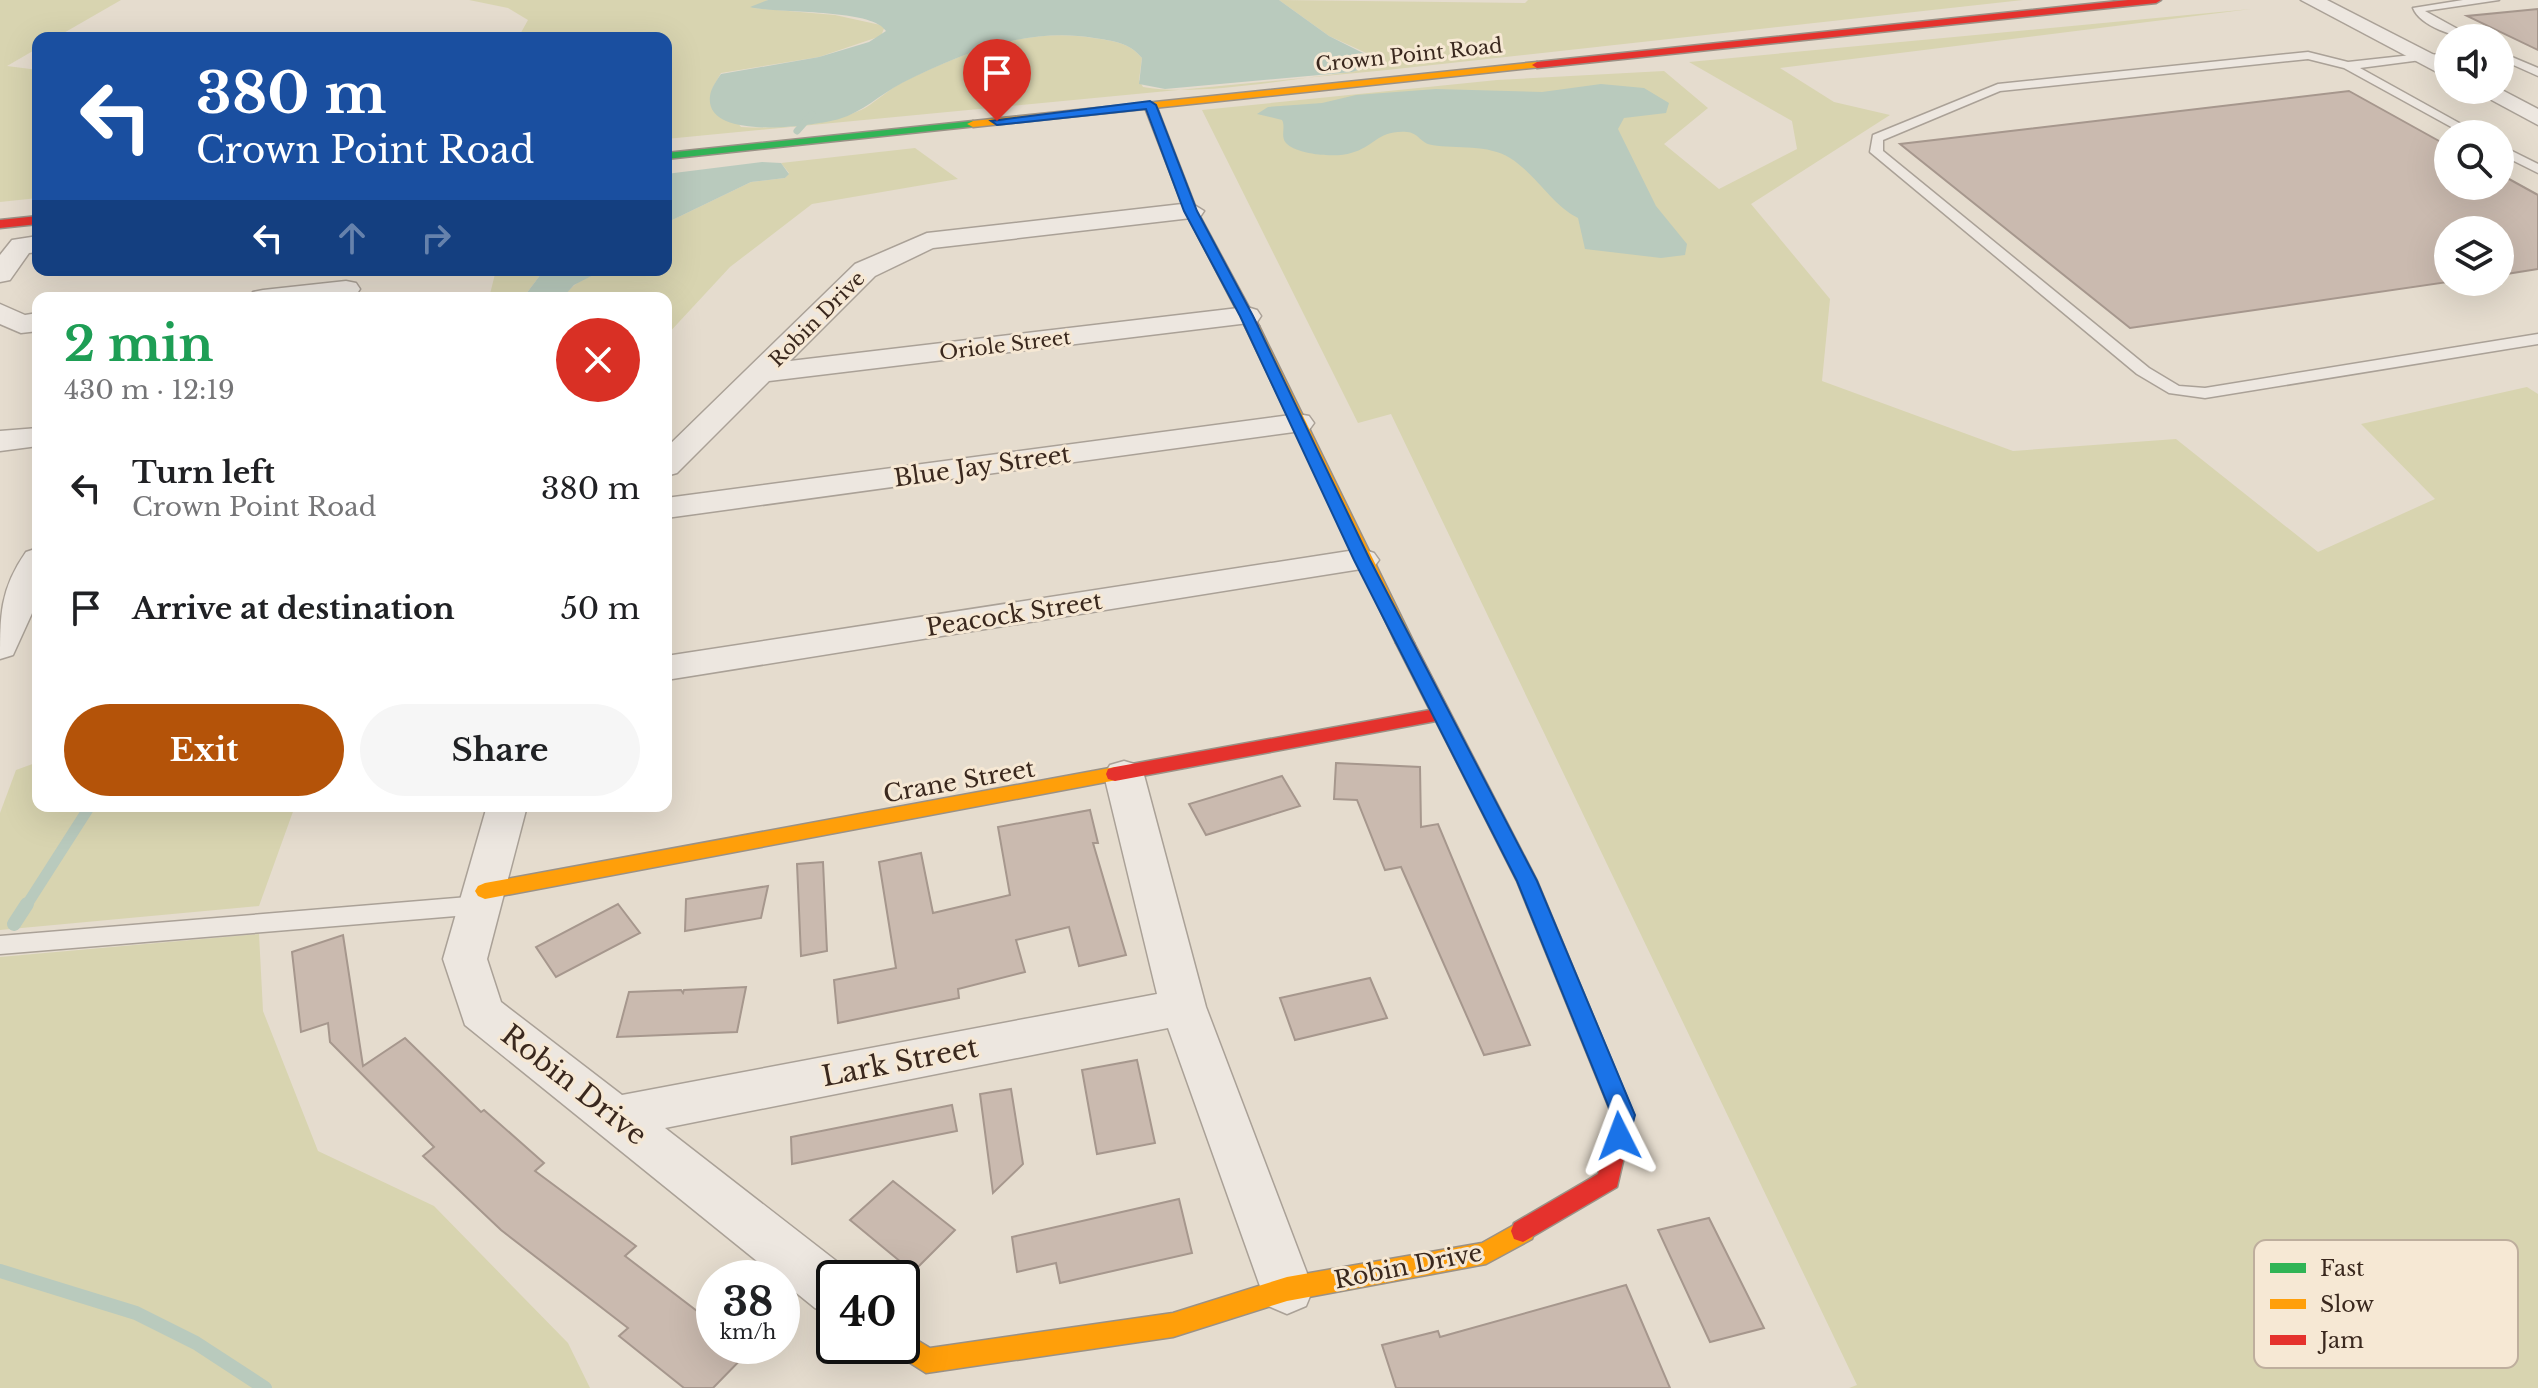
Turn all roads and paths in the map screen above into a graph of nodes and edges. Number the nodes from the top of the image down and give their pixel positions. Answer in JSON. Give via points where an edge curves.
{"nodes":[{"id":1,"x":2156,"y":0,"type":"edge"},
{"id":2,"x":2311,"y":0,"type":"edge"},
{"id":3,"x":2494,"y":0,"type":"edge"},
{"id":4,"x":2441,"y":24,"type":"edge"},
{"id":5,"x":2421,"y":57,"type":"junction"},
{"id":6,"x":2434,"y":57,"type":"edge"},
{"id":7,"x":2514,"y":61,"type":"edge"},
{"id":8,"x":2434,"y":64,"type":"edge"},
{"id":9,"x":2348,"y":66,"type":"junction"},
{"id":10,"x":2538,"y":72,"type":"edge"},
{"id":11,"x":2511,"y":104,"type":"edge"},
{"id":12,"x":1150,"y":105,"type":"junction"},
{"id":13,"x":2538,"y":118,"type":"edge"},
{"id":14,"x":2447,"y":120,"type":"edge"},
{"id":15,"x":672,"y":155,"type":"edge"},
{"id":16,"x":2514,"y":156,"type":"edge"},
{"id":17,"x":2538,"y":169,"type":"edge"},
{"id":18,"x":1191,"y":211,"type":"junction"},
{"id":19,"x":32,"y":221,"type":"edge"},
{"id":20,"x":0,"y":224,"type":"edge"},
{"id":21,"x":32,"y":245,"type":"edge"},
{"id":22,"x":0,"y":274,"type":"edge"},
{"id":23,"x":347,"y":286,"type":"edge"},
{"id":24,"x":305,"y":292,"type":"edge"},
{"id":25,"x":0,"y":313,"type":"edge"},
{"id":26,"x":1247,"y":316,"type":"junction"},
{"id":27,"x":32,"y":323,"type":"edge"},
{"id":28,"x":2538,"y":339,"type":"edge"},
{"id":29,"x":762,"y":373,"type":"junction"},
{"id":30,"x":1298,"y":423,"type":"junction"},
{"id":31,"x":32,"y":438,"type":"edge"},
{"id":32,"x":0,"y":441,"type":"edge"},
{"id":33,"x":672,"y":460,"type":"edge"},
{"id":34,"x":672,"y":507,"type":"edge"},
{"id":35,"x":1362,"y":560,"type":"junction"},
{"id":36,"x":32,"y":573,"type":"edge"},
{"id":37,"x":0,"y":647,"type":"edge"},
{"id":38,"x":672,"y":667,"type":"edge"},
{"id":39,"x":1441,"y":714,"type":"junction"},
{"id":40,"x":1124,"y":775,"type":"junction"},
{"id":41,"x":505,"y":812,"type":"edge"},
{"id":42,"x":483,"y":898,"type":"junction"},
{"id":43,"x":0,"y":945,"type":"edge"},
{"id":44,"x":1183,"y":1007,"type":"junction"},
{"id":45,"x":617,"y":1117,"type":"junction"},
{"id":46,"x":816,"y":1277,"type":"edge"},
{"id":47,"x":1287,"y":1289,"type":"junction"},
{"id":48,"x":920,"y":1363,"type":"edge"}],
"edges":[{"from":1,"to":12,"type":"street","name":"Crown Point Road"},
{"from":2,"to":5,"type":"street"},
{"from":3,"to":4,"type":"lane","via":[[2419,8]]},
{"from":5,"to":6,"type":"lane"},
{"from":5,"to":8,"type":"street"},
{"from":5,"to":9,"type":"lane"},
{"from":7,"to":10,"type":"lane"},
{"from":9,"to":14,"type":"lane"},
{"from":9,"to":28,"type":"lane","via":[[2308,55],[1998,88],[1877,138],[1876,152],[2143,371],[2175,390],[2205,393]]},
{"from":11,"to":13,"type":"street"},
{"from":12,"to":15,"type":"street","name":"Crown Point Road"},
{"from":12,"to":18,"type":"street","name":"Robin Drive"},
{"from":16,"to":17,"type":"lane"},
{"from":18,"to":26,"type":"street","name":"Robin Drive"},
{"from":18,"to":29,"type":"street","name":"Robin Drive","via":[[927,241],[865,270]]},
{"from":19,"to":20,"type":"street"},
{"from":21,"to":22,"type":"street","via":[[21,246]]},
{"from":23,"to":24,"type":"street"},
{"from":25,"to":27,"type":"street","via":[[21,324]]},
{"from":26,"to":29,"type":"street","name":"Oriole Street"},
{"from":26,"to":30,"type":"street","name":"Robin Drive"},
{"from":29,"to":33,"type":"street","name":"Robin Drive"},
{"from":30,"to":34,"type":"street","name":"Blue Jay Street"},
{"from":30,"to":35,"type":"street","name":"Robin Drive"},
{"from":31,"to":32,"type":"street"},
{"from":35,"to":38,"type":"street","name":"Peacock Street"},
{"from":35,"to":39,"type":"street","name":"Robin Drive"},
{"from":36,"to":37,"type":"street"},
{"from":39,"to":40,"type":"street","name":"Crane Street"},
{"from":39,"to":47,"type":"street","name":"Robin Drive","via":[[1527,881],[1623,1115],[1609,1180],[1486,1253]]},
{"from":40,"to":42,"type":"street","name":"Crane Street"},
{"from":40,"to":44,"type":"street"},
{"from":41,"to":42,"type":"street","name":"Robin Drive"},
{"from":42,"to":43,"type":"lane"},
{"from":42,"to":45,"type":"street","name":"Robin Drive","via":[[465,959],[481,1012]]},
{"from":44,"to":45,"type":"street","name":"Lark Street"},
{"from":44,"to":47,"type":"street"},
{"from":45,"to":46,"type":"street","name":"Robin Drive"},
{"from":47,"to":48,"type":"street","name":"Robin Drive","via":[[1173,1325]]}]}
